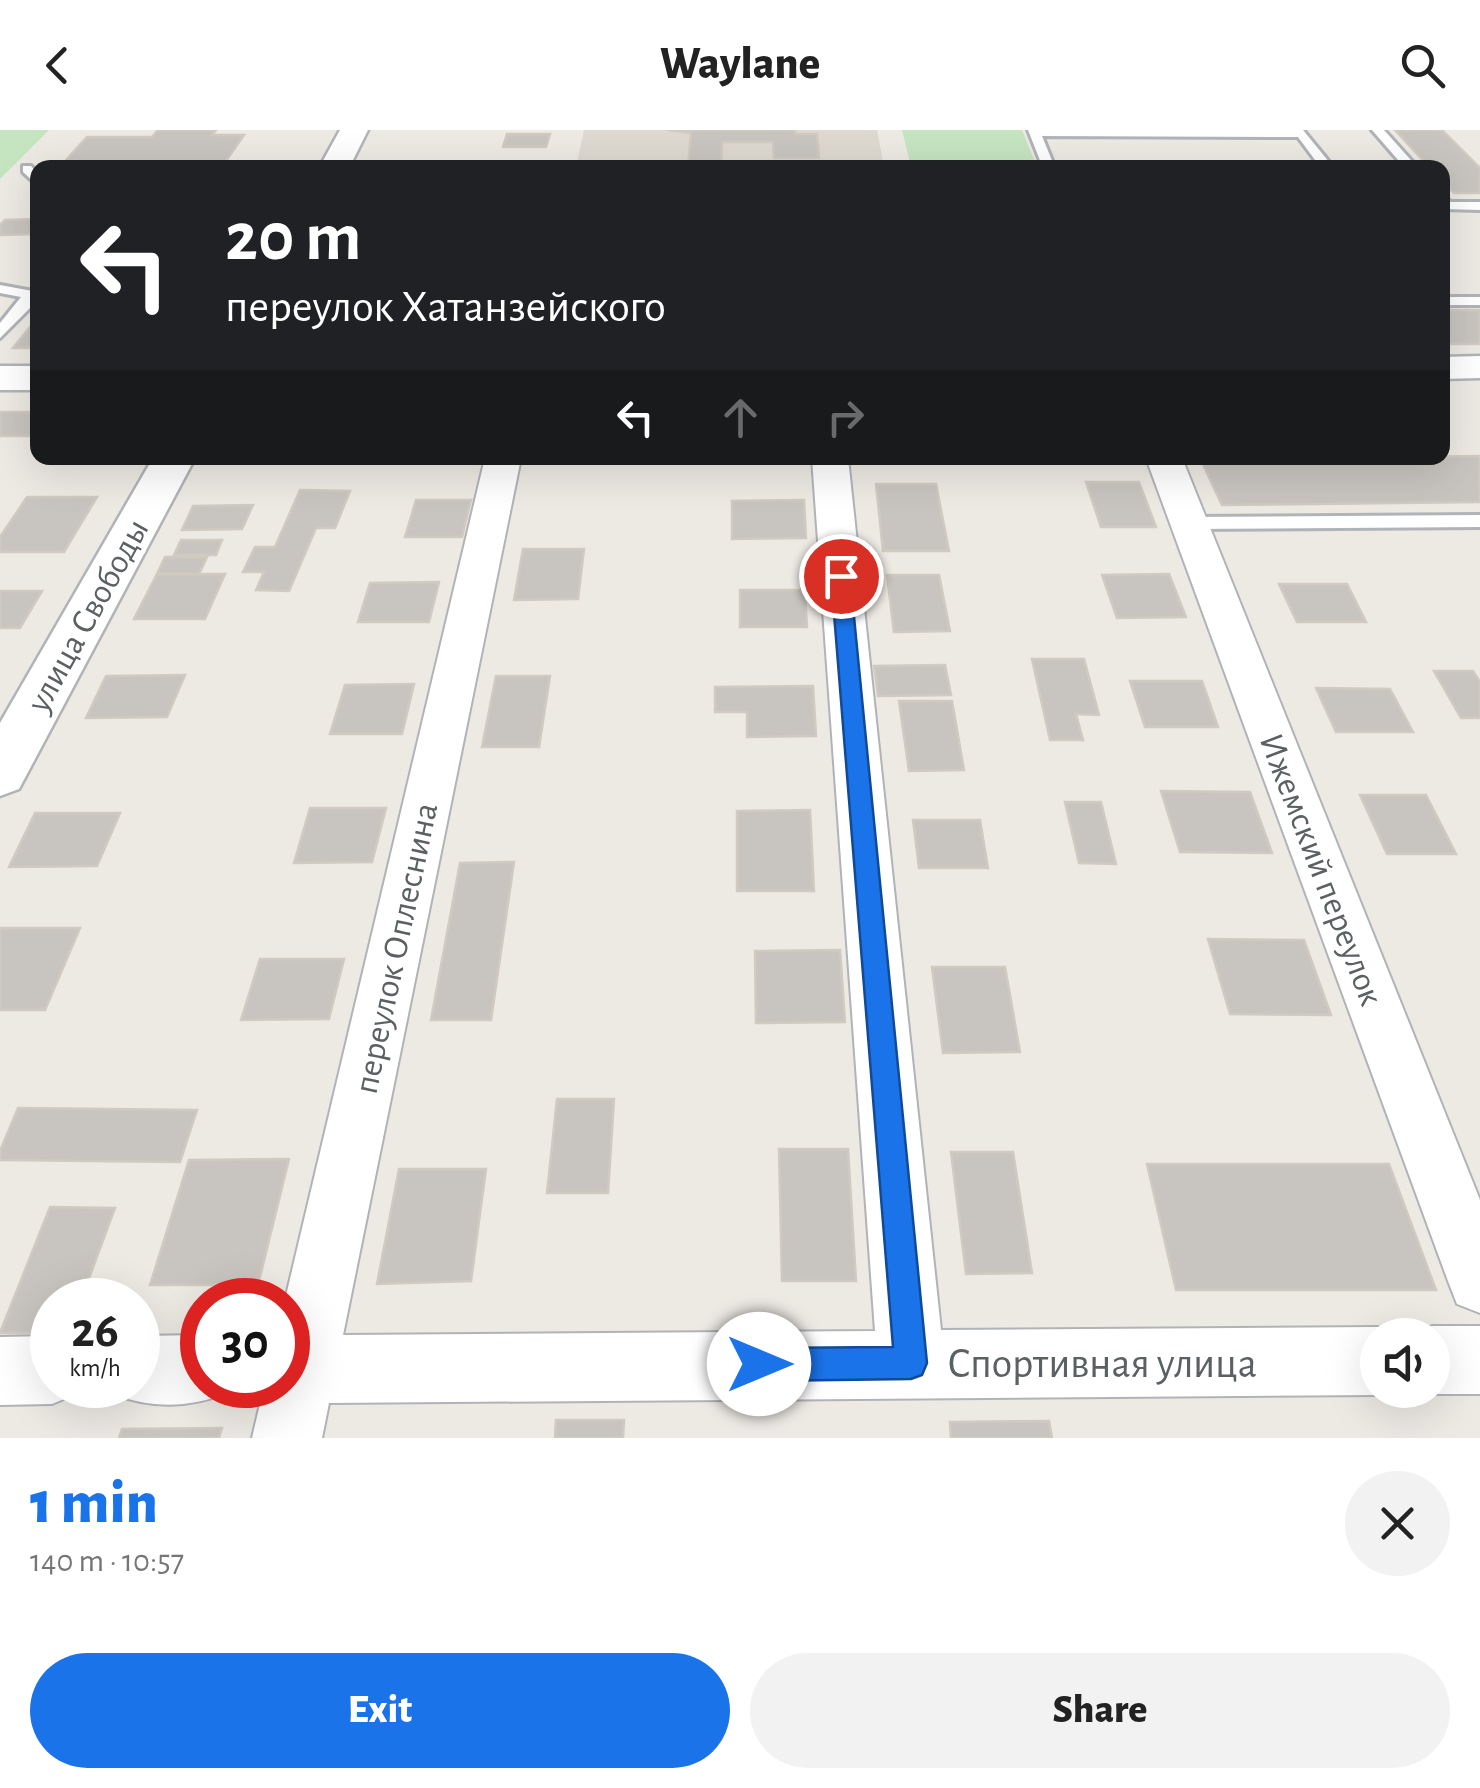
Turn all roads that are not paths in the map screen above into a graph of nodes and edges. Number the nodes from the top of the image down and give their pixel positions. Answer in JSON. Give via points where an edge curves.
{"nodes":[{"id":1,"x":354,"y":130,"type":"edge"},
{"id":2,"x":1378,"y":130,"type":"edge"},
{"id":3,"x":1034,"y":131,"type":"edge"},
{"id":4,"x":338,"y":160,"type":"edge"},
{"id":5,"x":1046,"y":160,"type":"edge"},
{"id":6,"x":1322,"y":160,"type":"edge"},
{"id":7,"x":1405,"y":160,"type":"edge"},
{"id":8,"x":27,"y":169,"type":"dead end"},
{"id":9,"x":30,"y":173,"type":"edge"},
{"id":10,"x":1450,"y":205,"type":"edge"},
{"id":11,"x":1480,"y":206,"type":"edge"},
{"id":12,"x":0,"y":289,"type":"edge"},
{"id":13,"x":30,"y":295,"type":"edge"},
{"id":14,"x":30,"y":300,"type":"edge"},
{"id":15,"x":1480,"y":301,"type":"edge"},
{"id":16,"x":1450,"y":302,"type":"edge"},
{"id":17,"x":0,"y":333,"type":"edge"},
{"id":18,"x":1450,"y":368,"type":"edge"},
{"id":19,"x":1480,"y":368,"type":"edge"},
{"id":20,"x":0,"y":378,"type":"edge"},
{"id":21,"x":30,"y":378,"type":"edge"},
{"id":22,"x":170,"y":465,"type":"edge"},
{"id":23,"x":501,"y":465,"type":"edge"},
{"id":24,"x":831,"y":465,"type":"edge"},
{"id":25,"x":1167,"y":465,"type":"edge"},
{"id":26,"x":1480,"y":520,"type":"edge"},
{"id":27,"x":1189,"y":523,"type":"junction"},
{"id":28,"x":0,"y":773,"type":"edge"},
{"id":29,"x":1480,"y":1280,"type":"edge"},
{"id":30,"x":310,"y":1303,"type":"edge"},
{"id":31,"x":1450,"y":1360,"type":"edge"},
{"id":32,"x":1480,"y":1360,"type":"edge"},
{"id":33,"x":1360,"y":1361,"type":"edge"},
{"id":34,"x":911,"y":1363,"type":"junction"},
{"id":35,"x":310,"y":1369,"type":"edge"},
{"id":36,"x":30,"y":1370,"type":"edge"},
{"id":37,"x":0,"y":1371,"type":"edge"},
{"id":38,"x":290,"y":1408,"type":"edge"},
{"id":39,"x":287,"y":1438,"type":"edge"}],
"edges":[{"from":1,"to":4,"type":"street"},
{"from":2,"to":7,"type":"lane"},
{"from":3,"to":5,"type":"lane"},
{"from":3,"to":6,"type":"lane","via":[[1301,133]]},
{"from":8,"to":9,"type":"lane"},
{"from":10,"to":11,"type":"lane"},
{"from":12,"to":13,"type":"lane"},
{"from":14,"to":17,"type":"lane"},
{"from":15,"to":16,"type":"lane"},
{"from":18,"to":19,"type":"street"},
{"from":20,"to":21,"type":"street"},
{"from":22,"to":28,"type":"street","name":"улица Свободы"},
{"from":23,"to":30,"type":"street","name":"переулок Оплеснина"},
{"from":24,"to":34,"type":"street"},
{"from":25,"to":27,"type":"street","name":"Ижемский переулок"},
{"from":26,"to":27,"type":"lane"},
{"from":27,"to":29,"type":"street","name":"Ижемский переулок"},
{"from":31,"to":32,"type":"street"},
{"from":33,"to":34,"type":"street","name":"Спортивная улица"},
{"from":34,"to":35,"type":"street","name":"Спортивная улица"},
{"from":36,"to":37,"type":"street"},
{"from":38,"to":39,"type":"street","name":"переулок Оплеснина"}]}
